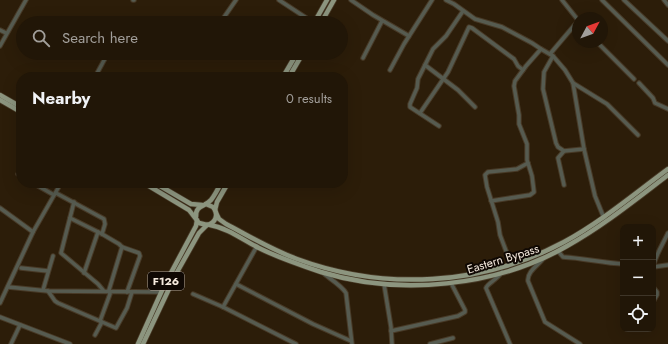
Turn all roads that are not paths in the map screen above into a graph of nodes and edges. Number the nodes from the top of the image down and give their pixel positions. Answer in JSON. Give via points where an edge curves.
{"nodes":[{"id":1,"x":26,"y":0,"type":"edge"},
{"id":2,"x":236,"y":0,"type":"edge"},
{"id":3,"x":279,"y":0,"type":"edge"},
{"id":4,"x":327,"y":0,"type":"edge"},
{"id":5,"x":334,"y":0,"type":"edge"},
{"id":6,"x":351,"y":0,"type":"edge"},
{"id":7,"x":432,"y":0,"type":"edge"},
{"id":8,"x":446,"y":0,"type":"edge"},
{"id":9,"x":562,"y":0,"type":"edge"},
{"id":10,"x":602,"y":0,"type":"edge"},
{"id":11,"x":624,"y":0,"type":"edge"},
{"id":12,"x":664,"y":0,"type":"edge"},
{"id":13,"x":668,"y":5,"type":"edge"},
{"id":14,"x":463,"y":11,"type":"junction"},
{"id":15,"x":572,"y":13,"type":"edge"},
{"id":16,"x":16,"y":16,"type":"edge"},
{"id":17,"x":16,"y":16,"type":"edge"},
{"id":18,"x":225,"y":16,"type":"edge"},
{"id":19,"x":303,"y":16,"type":"edge"},
{"id":20,"x":318,"y":16,"type":"edge"},
{"id":21,"x":325,"y":16,"type":"edge"},
{"id":22,"x":382,"y":21,"type":"junction"},
{"id":23,"x":572,"y":29,"type":"edge"},
{"id":24,"x":0,"y":30,"type":"edge"},
{"id":25,"x":6,"y":33,"type":"junction"},
{"id":26,"x":409,"y":36,"type":"junction"},
{"id":27,"x":668,"y":41,"type":"edge"},
{"id":28,"x":0,"y":46,"type":"edge"},
{"id":29,"x":602,"y":48,"type":"edge"},
{"id":30,"x":541,"y":49,"type":"junction"},
{"id":31,"x":551,"y":55,"type":"junction"},
{"id":32,"x":363,"y":58,"type":"dead end"},
{"id":33,"x":104,"y":60,"type":"edge"},
{"id":34,"x":294,"y":60,"type":"edge"},
{"id":35,"x":298,"y":60,"type":"edge"},
{"id":36,"x":425,"y":65,"type":"junction"},
{"id":37,"x":668,"y":65,"type":"edge"},
{"id":38,"x":390,"y":70,"type":"dead end"},
{"id":39,"x":523,"y":70,"type":"junction"},
{"id":40,"x":290,"y":71,"type":"joint"},
{"id":41,"x":98,"y":72,"type":"edge"},
{"id":42,"x":443,"y":79,"type":"junction"},
{"id":43,"x":634,"y":80,"type":"dead end"},
{"id":44,"x":573,"y":83,"type":"junction"},
{"id":45,"x":639,"y":83,"type":"dead end"},
{"id":46,"x":0,"y":95,"type":"edge"},
{"id":47,"x":0,"y":100,"type":"edge"},
{"id":48,"x":16,"y":104,"type":"edge"},
{"id":49,"x":475,"y":107,"type":"dead end"},
{"id":50,"x":16,"y":109,"type":"edge"},
{"id":51,"x":668,"y":109,"type":"edge"},
{"id":52,"x":420,"y":113,"type":"junction"},
{"id":53,"x":439,"y":126,"type":"dead end"},
{"id":54,"x":638,"y":135,"type":"dead end"},
{"id":55,"x":584,"y":149,"type":"junction"},
{"id":56,"x":564,"y":152,"type":"junction"},
{"id":57,"x":528,"y":162,"type":"junction"},
{"id":58,"x":668,"y":169,"type":"edge"},
{"id":59,"x":668,"y":177,"type":"edge"},
{"id":60,"x":564,"y":185,"type":"dead end"},
{"id":61,"x":43,"y":188,"type":"edge"},
{"id":62,"x":58,"y":188,"type":"edge"},
{"id":63,"x":152,"y":188,"type":"edge"},
{"id":64,"x":164,"y":188,"type":"edge"},
{"id":65,"x":218,"y":188,"type":"edge"},
{"id":66,"x":225,"y":188,"type":"edge"},
{"id":67,"x":55,"y":194,"type":"junction"},
{"id":68,"x":491,"y":201,"type":"junction"},
{"id":69,"x":74,"y":202,"type":"junction"},
{"id":70,"x":204,"y":205,"type":"junction"},
{"id":71,"x":0,"y":208,"type":"edge"},
{"id":72,"x":216,"y":212,"type":"junction"},
{"id":73,"x":70,"y":218,"type":"junction"},
{"id":74,"x":196,"y":219,"type":"junction"},
{"id":75,"x":605,"y":219,"type":"junction"},
{"id":76,"x":209,"y":225,"type":"junction"},
{"id":77,"x":33,"y":232,"type":"junction"},
{"id":78,"x":98,"y":232,"type":"junction"},
{"id":79,"x":668,"y":232,"type":"edge"},
{"id":80,"x":102,"y":234,"type":"junction"},
{"id":81,"x":257,"y":246,"type":"junction"},
{"id":82,"x":122,"y":247,"type":"junction"},
{"id":83,"x":558,"y":251,"type":"junction"},
{"id":84,"x":53,"y":256,"type":"dead end"},
{"id":85,"x":545,"y":257,"type":"junction"},
{"id":86,"x":655,"y":260,"type":"edge"},
{"id":87,"x":511,"y":264,"type":"junction"},
{"id":88,"x":620,"y":264,"type":"edge"},
{"id":89,"x":668,"y":265,"type":"edge"},
{"id":90,"x":656,"y":267,"type":"edge"},
{"id":91,"x":21,"y":268,"type":"dead end"},
{"id":92,"x":48,"y":271,"type":"junction"},
{"id":93,"x":502,"y":272,"type":"junction"},
{"id":94,"x":84,"y":273,"type":"junction"},
{"id":95,"x":323,"y":273,"type":"junction"},
{"id":96,"x":451,"y":283,"type":"junction"},
{"id":97,"x":236,"y":284,"type":"junction"},
{"id":98,"x":384,"y":284,"type":"junction"},
{"id":99,"x":8,"y":287,"type":"junction"},
{"id":100,"x":43,"y":290,"type":"junction"},
{"id":101,"x":103,"y":290,"type":"junction"},
{"id":102,"x":109,"y":290,"type":"junction"},
{"id":103,"x":48,"y":291,"type":"junction"},
{"id":104,"x":127,"y":292,"type":"junction"},
{"id":105,"x":132,"y":292,"type":"junction"},
{"id":106,"x":161,"y":292,"type":"junction"},
{"id":107,"x":193,"y":294,"type":"dead end"},
{"id":108,"x":0,"y":302,"type":"edge"},
{"id":109,"x":223,"y":307,"type":"junction"},
{"id":110,"x":0,"y":317,"type":"edge"},
{"id":111,"x":101,"y":322,"type":"junction"},
{"id":112,"x":20,"y":325,"type":"junction"},
{"id":113,"x":147,"y":329,"type":"junction"},
{"id":114,"x":391,"y":331,"type":"junction"},
{"id":115,"x":95,"y":335,"type":"dead end"},
{"id":116,"x":453,"y":338,"type":"dead end"},
{"id":117,"x":352,"y":342,"type":"edge"},
{"id":118,"x":11,"y":344,"type":"edge"},
{"id":119,"x":70,"y":344,"type":"edge"},
{"id":120,"x":138,"y":344,"type":"edge"},
{"id":121,"x":143,"y":344,"type":"edge"},
{"id":122,"x":296,"y":344,"type":"edge"},
{"id":123,"x":392,"y":344,"type":"edge"},
{"id":124,"x":430,"y":344,"type":"edge"},
{"id":125,"x":510,"y":344,"type":"edge"},
{"id":126,"x":580,"y":344,"type":"edge"}],
"edges":[{"from":1,"to":16,"type":"street"},
{"from":2,"to":18,"type":"street"},
{"from":3,"to":19,"type":"street"},
{"from":4,"to":20,"type":"main road"},
{"from":5,"to":21,"type":"main road"},
{"from":6,"to":22,"type":"street"},
{"from":7,"to":26,"type":"street"},
{"from":8,"to":14,"type":"street"},
{"from":9,"to":15,"type":"street"},
{"from":10,"to":37,"type":"street"},
{"from":11,"to":27,"type":"street"},
{"from":12,"to":13,"type":"street"},
{"from":14,"to":30,"type":"street","via":[[475,19],[515,33]]},
{"from":14,"to":36,"type":"street"},
{"from":17,"to":25,"type":"street"},
{"from":22,"to":26,"type":"street"},
{"from":22,"to":32,"type":"street"},
{"from":23,"to":31,"type":"street"},
{"from":24,"to":25,"type":"street"},
{"from":25,"to":28,"type":"street"},
{"from":26,"to":38,"type":"street"},
{"from":29,"to":43,"type":"street"},
{"from":30,"to":31,"type":"street"},
{"from":30,"to":39,"type":"street"},
{"from":31,"to":44,"type":"street"},
{"from":31,"to":56,"type":"street","via":[[544,72],[543,89],[556,143]]},
{"from":33,"to":41,"type":"street"},
{"from":34,"to":40,"type":"main road"},
{"from":35,"to":40,"type":"main road"},
{"from":36,"to":42,"type":"street"},
{"from":36,"to":52,"type":"street","via":[[410,106]]},
{"from":39,"to":42,"type":"street","via":[[514,59],[469,27]]},
{"from":39,"to":57,"type":"street","via":[[514,86],[519,124],[527,144]]},
{"from":42,"to":49,"type":"street"},
{"from":42,"to":52,"type":"street"},
{"from":44,"to":54,"type":"street","via":[[607,104]]},
{"from":44,"to":55,"type":"street"},
{"from":45,"to":51,"type":"street","via":[[655,103]]},
{"from":46,"to":48,"type":"main road"},
{"from":47,"to":50,"type":"main road"},
{"from":52,"to":53,"type":"street"},
{"from":55,"to":56,"type":"street"},
{"from":55,"to":75,"type":"street","via":[[595,196]]},
{"from":56,"to":60,"type":"street","via":[[558,158]]},
{"from":57,"to":68,"type":"street","via":[[517,168],[486,174]]},
{"from":57,"to":68,"type":"street","via":[[534,184],[533,193]]},
{"from":58,"to":75,"type":"main road","name":"Eastern Bypass"},
{"from":59,"to":75,"type":"main road","name":"Eastern Bypass"},
{"from":61,"to":67,"type":"street"},
{"from":62,"to":67,"type":"street"},
{"from":63,"to":74,"type":"main road","via":[[189,210]]},
{"from":64,"to":70,"type":"main road","via":[[191,204]]},
{"from":65,"to":70,"type":"main road","number":"F126","via":[[212,199]]},
{"from":66,"to":72,"type":"main road","number":"F126","via":[[217,202]]},
{"from":67,"to":69,"type":"street"},
{"from":67,"to":77,"type":"street"},
{"from":68,"to":87,"type":"street"},
{"from":69,"to":73,"type":"street"},
{"from":69,"to":80,"type":"street","via":[[104,219]]},
{"from":70,"to":72,"type":"main road","via":[[213,207]]},
{"from":70,"to":74,"type":"main road","number":"F126","via":[[196,210]]},
{"from":71,"to":77,"type":"street"},
{"from":72,"to":76,"type":"main road","number":"F126","via":[[215,220]]},
{"from":72,"to":87,"type":"main road","name":"Eastern Bypass","via":[[221,221],[272,249],[352,275],[397,280],[442,279],[485,272]]},
{"from":73,"to":78,"type":"street"},
{"from":73,"to":94,"type":"street","via":[[61,253]]},
{"from":74,"to":76,"type":"main road","via":[[201,224]]},
{"from":74,"to":106,"type":"main road","number":"F126","via":[[194,231]]},
{"from":75,"to":83,"type":"main road","name":"Eastern Bypass","via":[[589,233]]},
{"from":75,"to":87,"type":"main road","name":"Eastern Bypass","via":[[564,242]]},
{"from":76,"to":81,"type":"main road","name":"Eastern Bypass","via":[[221,227]]},
{"from":76,"to":113,"type":"main road","number":"F126","via":[[199,234],[181,264]]},
{"from":77,"to":99,"type":"street"},
{"from":78,"to":80,"type":"street"},
{"from":78,"to":94,"type":"street"},
{"from":79,"to":86,"type":"street"},
{"from":80,"to":82,"type":"street"},
{"from":81,"to":95,"type":"main road","name":"Eastern Bypass","via":[[295,264]]},
{"from":81,"to":97,"type":"street"},
{"from":82,"to":102,"type":"street"},
{"from":82,"to":104,"type":"street","via":[[140,254]]},
{"from":83,"to":85,"type":"main road","name":"Eastern Bypass"},
{"from":83,"to":88,"type":"street","via":[[563,256]]},
{"from":84,"to":92,"type":"street"},
{"from":85,"to":93,"type":"main road","name":"Eastern Bypass"},
{"from":85,"to":126,"type":"street","via":[[529,274],[528,281],[545,322]]},
{"from":89,"to":90,"type":"street"},
{"from":91,"to":92,"type":"street"},
{"from":92,"to":100,"type":"street"},
{"from":93,"to":96,"type":"main road","name":"Eastern Bypass"},
{"from":93,"to":125,"type":"street","via":[[486,288]]},
{"from":94,"to":101,"type":"street"},
{"from":95,"to":98,"type":"main road","name":"Eastern Bypass"},
{"from":95,"to":117,"type":"street","via":[[346,293]]},
{"from":96,"to":98,"type":"main road","name":"Eastern Bypass"},
{"from":96,"to":114,"type":"street","via":[[465,312],[458,316]]},
{"from":97,"to":109,"type":"street"},
{"from":97,"to":117,"type":"street"},
{"from":98,"to":114,"type":"street"},
{"from":99,"to":100,"type":"street"},
{"from":99,"to":108,"type":"street"},
{"from":100,"to":103,"type":"street"},
{"from":101,"to":102,"type":"street"},
{"from":101,"to":103,"type":"street"},
{"from":102,"to":104,"type":"street"},
{"from":102,"to":111,"type":"street"},
{"from":103,"to":111,"type":"street","via":[[58,303]]},
{"from":104,"to":105,"type":"street"},
{"from":105,"to":106,"type":"street"},
{"from":105,"to":111,"type":"street","via":[[117,328]]},
{"from":106,"to":113,"type":"main road","number":"F126"},
{"from":107,"to":109,"type":"street"},
{"from":109,"to":122,"type":"street"},
{"from":110,"to":112,"type":"street"},
{"from":111,"to":115,"type":"street"},
{"from":112,"to":118,"type":"street"},
{"from":112,"to":119,"type":"street"},
{"from":113,"to":120,"type":"main road","number":"F126"},
{"from":113,"to":121,"type":"main road","number":"F126"},
{"from":114,"to":123,"type":"street"},
{"from":116,"to":124,"type":"street"}]}
